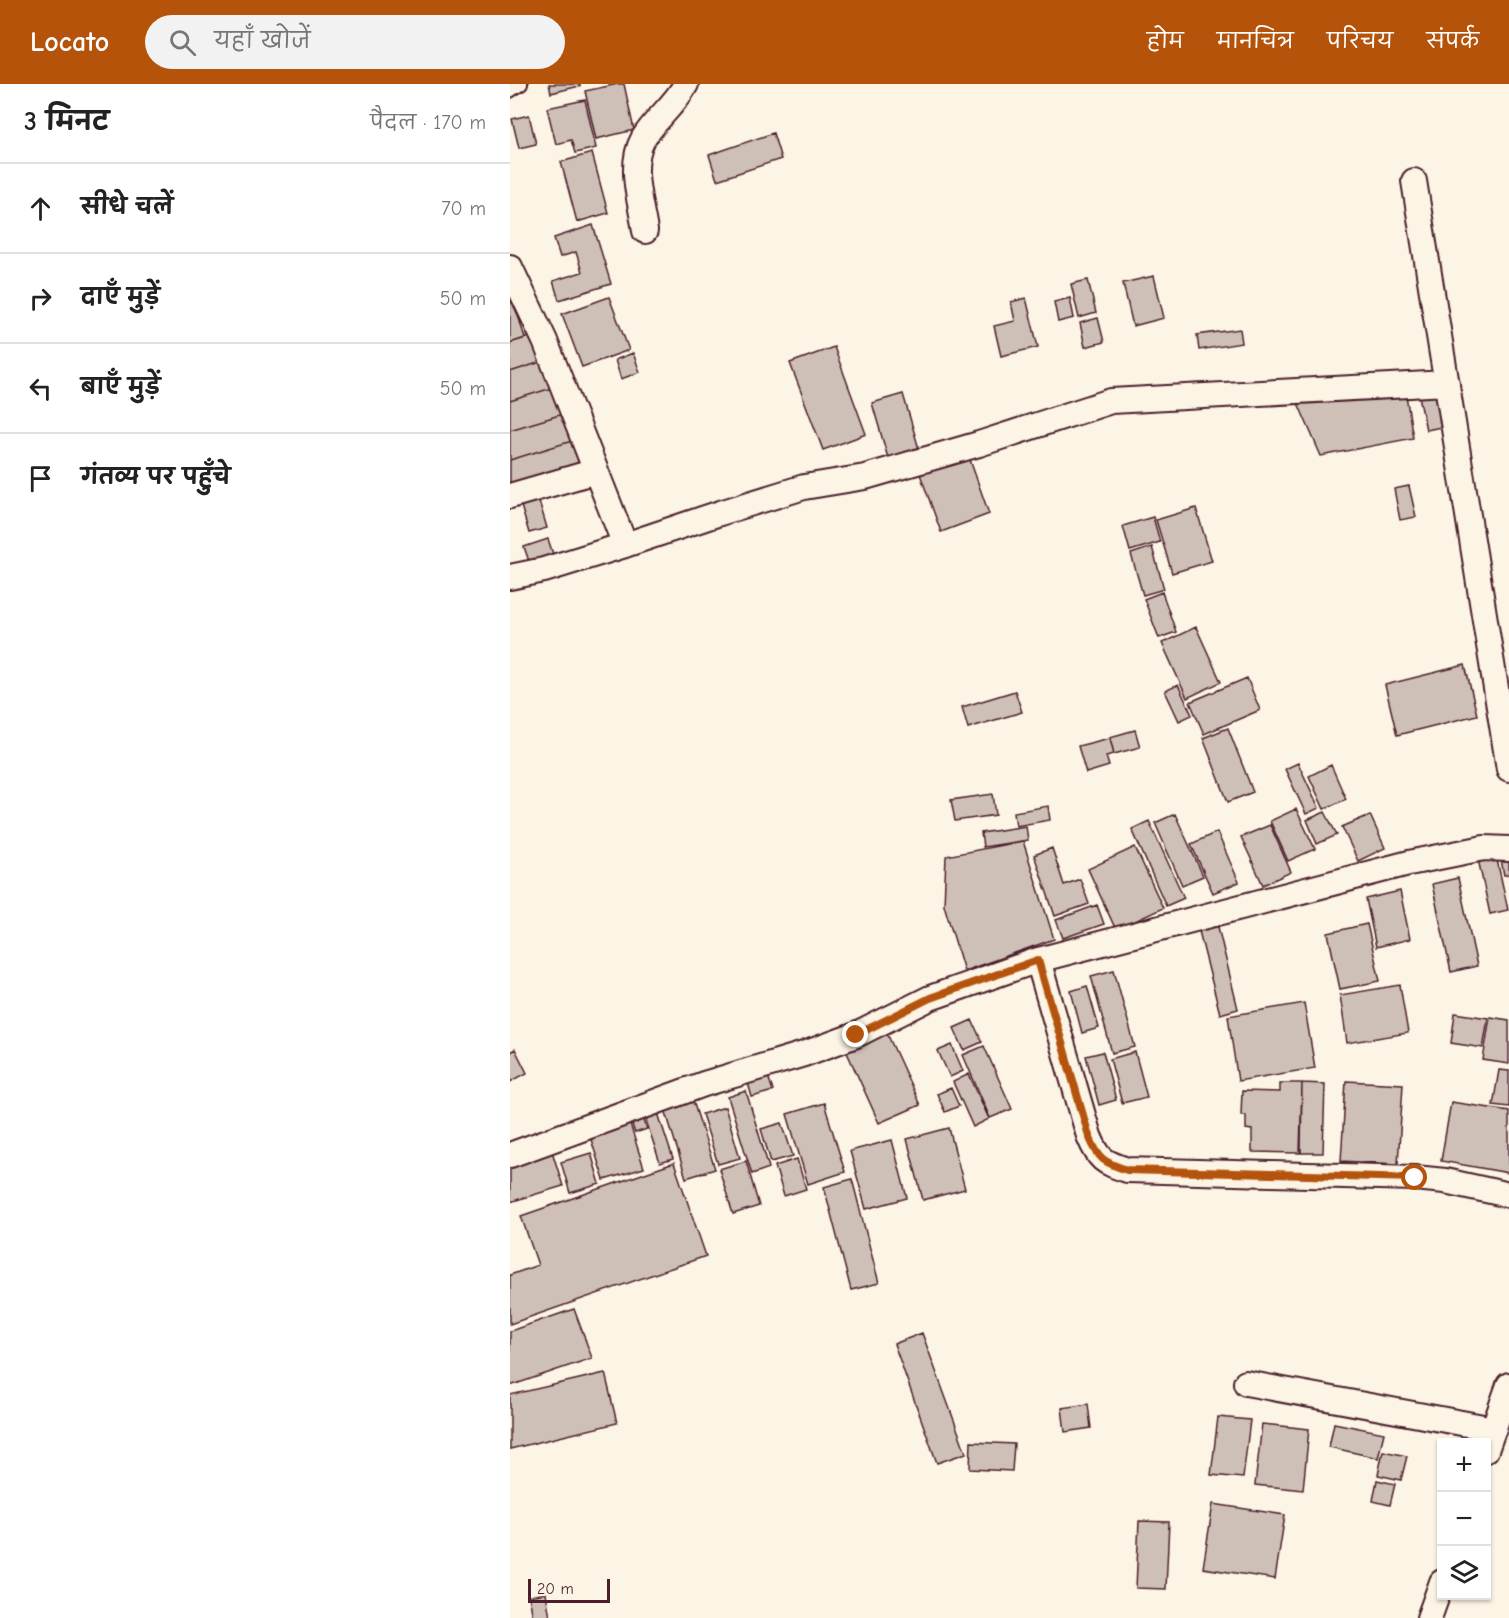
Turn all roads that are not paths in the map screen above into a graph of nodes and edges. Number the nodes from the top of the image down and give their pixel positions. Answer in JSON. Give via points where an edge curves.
{"nodes":[{"id":1,"x":521,"y":84,"type":"edge"},
{"id":2,"x":686,"y":84,"type":"edge"},
{"id":3,"x":510,"y":91,"type":"edge"},
{"id":4,"x":1414,"y":181,"type":"dead end"},
{"id":5,"x":645,"y":231,"type":"dead end"},
{"id":6,"x":510,"y":267,"type":"edge"},
{"id":7,"x":1447,"y":383,"type":"junction"},
{"id":8,"x":596,"y":471,"type":"junction"},
{"id":9,"x":510,"y":496,"type":"edge"},
{"id":10,"x":625,"y":545,"type":"junction"},
{"id":11,"x":510,"y":577,"type":"edge"},
{"id":12,"x":1509,"y":769,"type":"edge"},
{"id":13,"x":1509,"y":849,"type":"edge"},
{"id":14,"x":1038,"y":960,"type":"junction"},
{"id":15,"x":510,"y":1155,"type":"edge"},
{"id":16,"x":1509,"y":1195,"type":"edge"},
{"id":17,"x":1246,"y":1383,"type":"dead end"},
{"id":18,"x":1509,"y":1385,"type":"edge"},
{"id":19,"x":1481,"y":1438,"type":"edge"},
{"id":20,"x":1491,"y":1438,"type":"edge"},
{"id":21,"x":1437,"y":1596,"type":"edge"},
{"id":22,"x":1429,"y":1618,"type":"edge"}],
"edges":[{"from":1,"to":3,"type":"lane"},
{"from":2,"to":5,"type":"street","via":[[680,97],[644,139],[638,153],[636,169]]},
{"from":4,"to":7,"type":"street"},
{"from":6,"to":8,"type":"street","via":[[545,341]]},
{"from":7,"to":10,"type":"street","via":[[1111,401],[865,477],[804,487]]},
{"from":7,"to":12,"type":"street"},
{"from":8,"to":9,"type":"street"},
{"from":8,"to":10,"type":"street"},
{"from":10,"to":11,"type":"street"},
{"from":13,"to":14,"type":"street","via":[[1484,848],[1408,863]]},
{"from":14,"to":15,"type":"street","via":[[930,998],[856,1035],[704,1084]]},
{"from":14,"to":16,"type":"street","via":[[1089,1136],[1096,1154],[1109,1164],[1127,1170],[1425,1179]]},
{"from":17,"to":19,"type":"street"},
{"from":18,"to":20,"type":"street"},
{"from":21,"to":22,"type":"street"}]}
